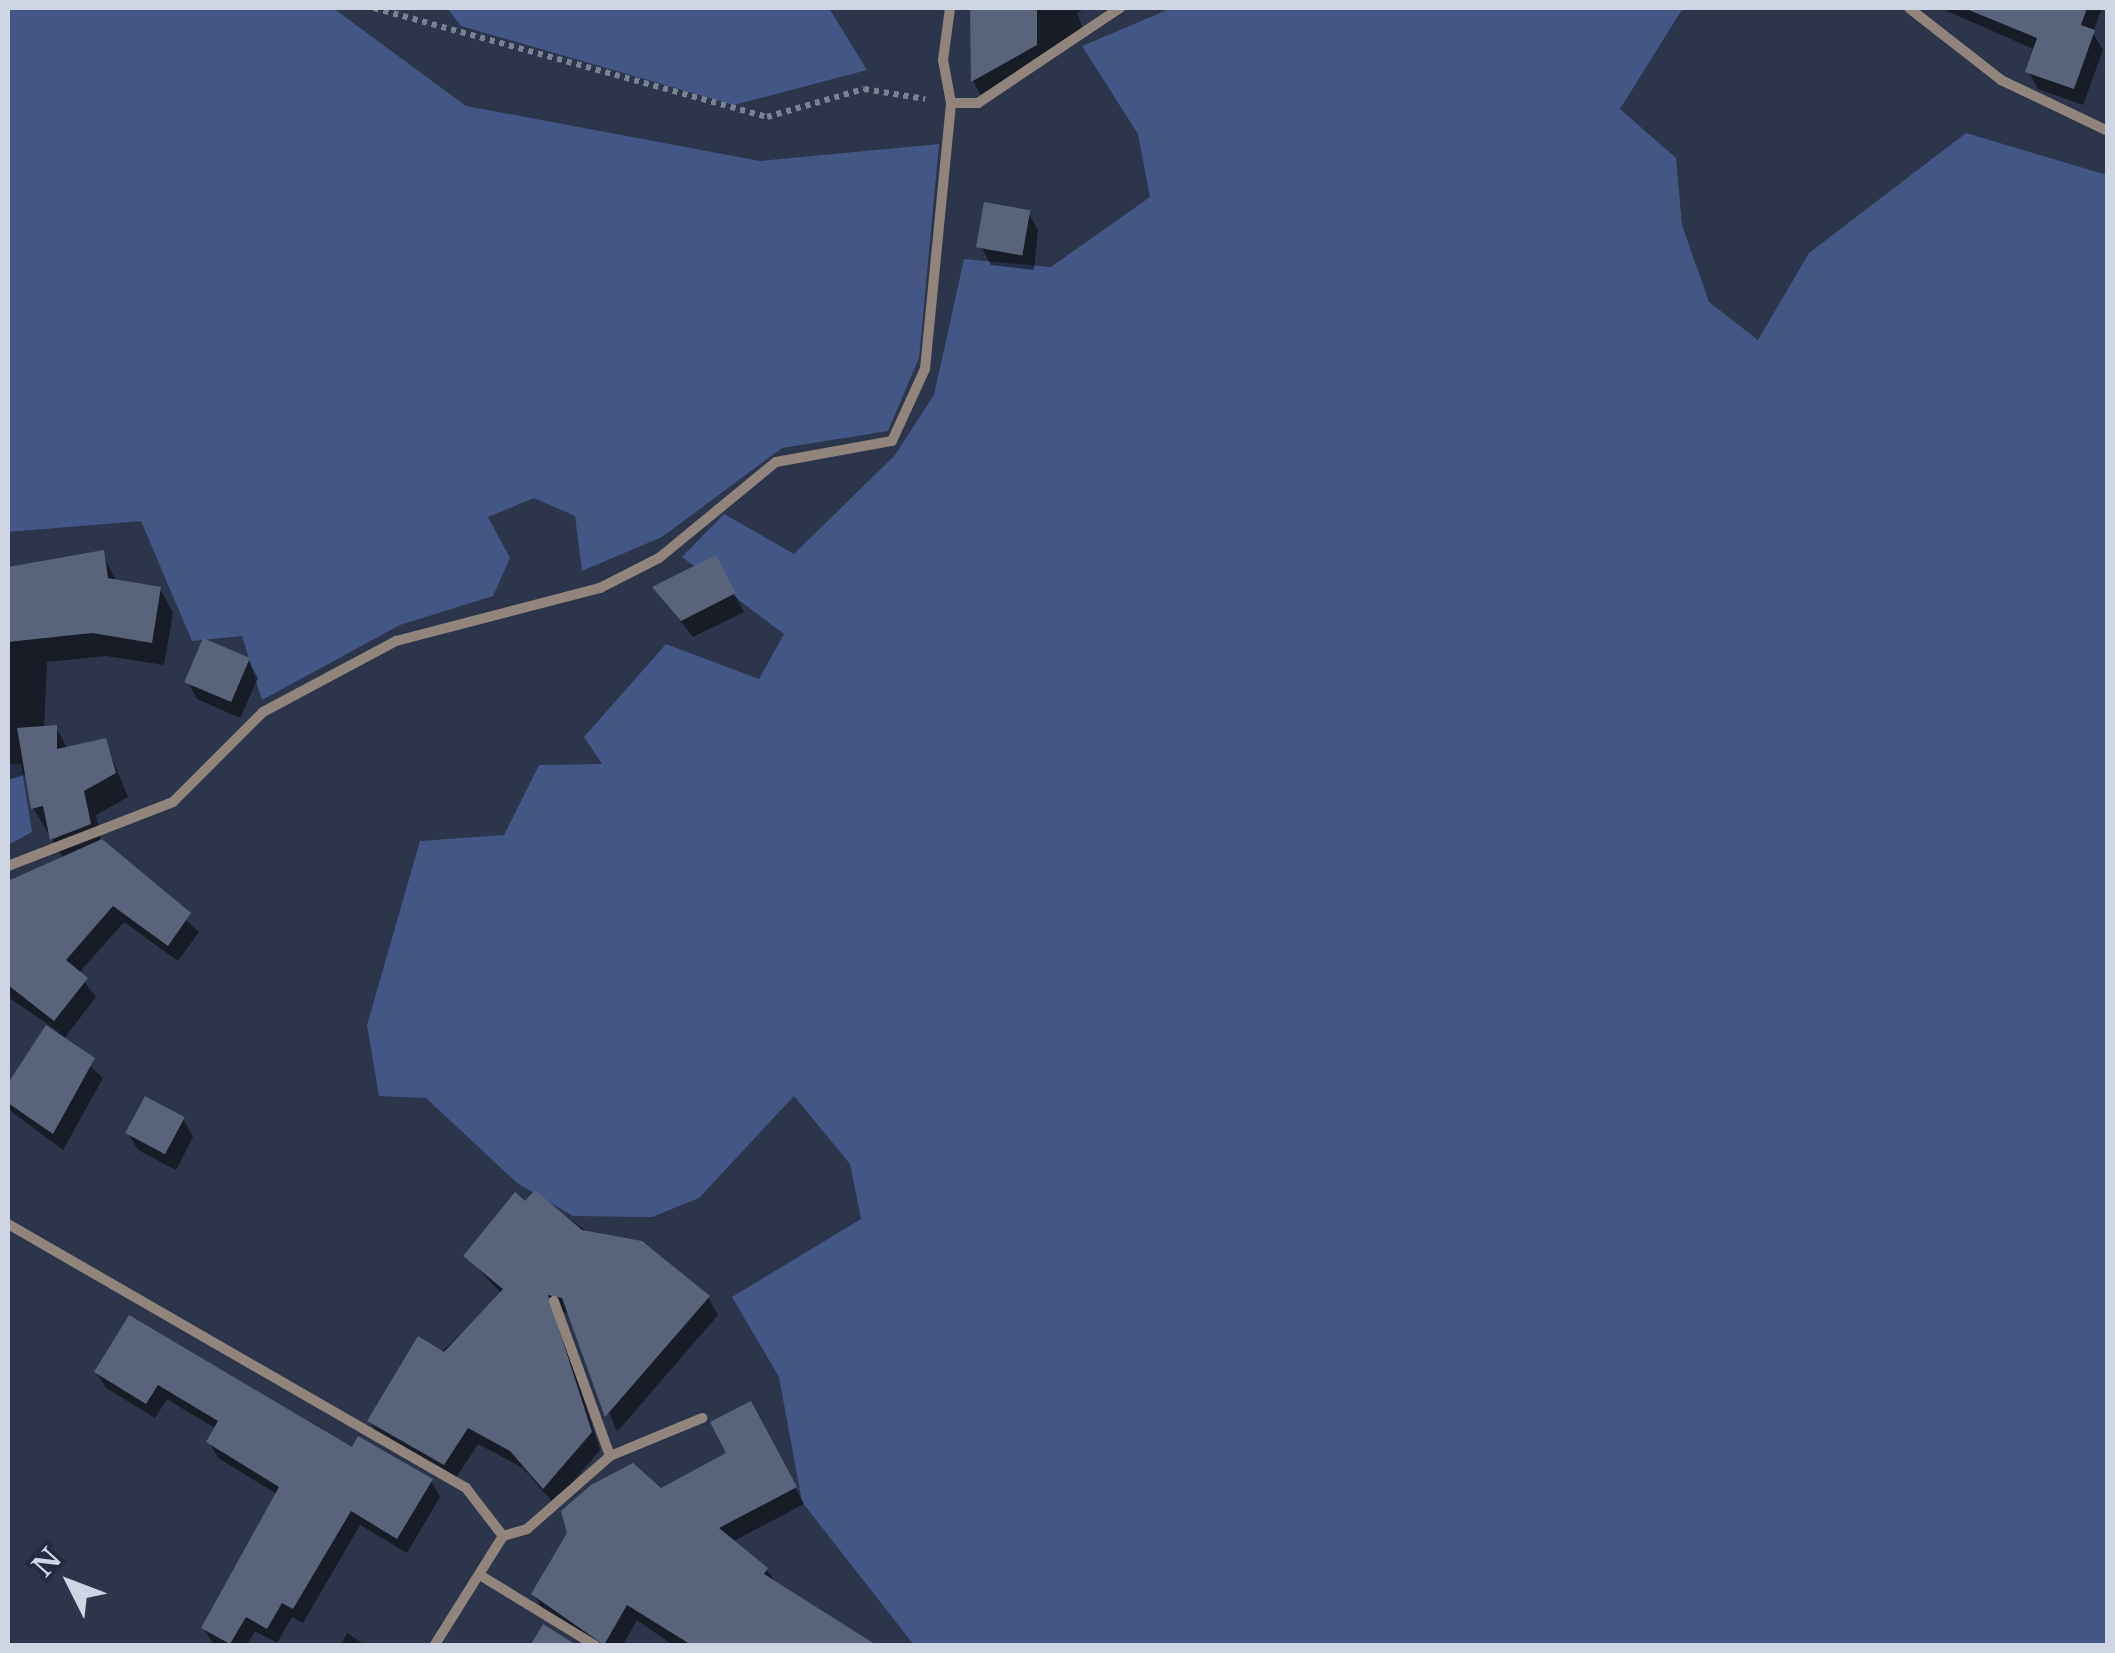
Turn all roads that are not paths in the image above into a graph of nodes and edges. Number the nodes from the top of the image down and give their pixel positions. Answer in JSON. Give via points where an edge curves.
{"nodes":[{"id":1,"x":950,"y":8,"type":"edge"},
{"id":2,"x":1120,"y":8,"type":"edge"},
{"id":3,"x":1908,"y":8,"type":"edge"},
{"id":4,"x":951,"y":103,"type":"junction"},
{"id":5,"x":2108,"y":131,"type":"edge"},
{"id":6,"x":8,"y":866,"type":"edge"},
{"id":7,"x":8,"y":1224,"type":"edge"},
{"id":8,"x":554,"y":1300,"type":"dead end"},
{"id":9,"x":702,"y":1418,"type":"dead end"},
{"id":10,"x":610,"y":1456,"type":"junction"},
{"id":11,"x":502,"y":1536,"type":"junction"},
{"id":12,"x":483,"y":1577,"type":"junction"},
{"id":13,"x":434,"y":1646,"type":"edge"},
{"id":14,"x":596,"y":1646,"type":"edge"}],
"edges":[{"from":1,"to":4,"type":"street","via":[[943,60]]},
{"from":2,"to":4,"type":"street","via":[[978,103]]},
{"from":3,"to":5,"type":"street","via":[[2001,80]]},
{"from":4,"to":6,"type":"street","via":[[925,370],[892,441],[776,462],[659,558],[600,588],[396,641],[264,712],[173,802]]},
{"from":7,"to":11,"type":"street","via":[[466,1488]]},
{"from":8,"to":10,"type":"street"},
{"from":9,"to":10,"type":"street"},
{"from":10,"to":11,"type":"street","via":[[528,1529]]},
{"from":11,"to":12,"type":"street"},
{"from":12,"to":13,"type":"street"},
{"from":12,"to":14,"type":"street"}]}
